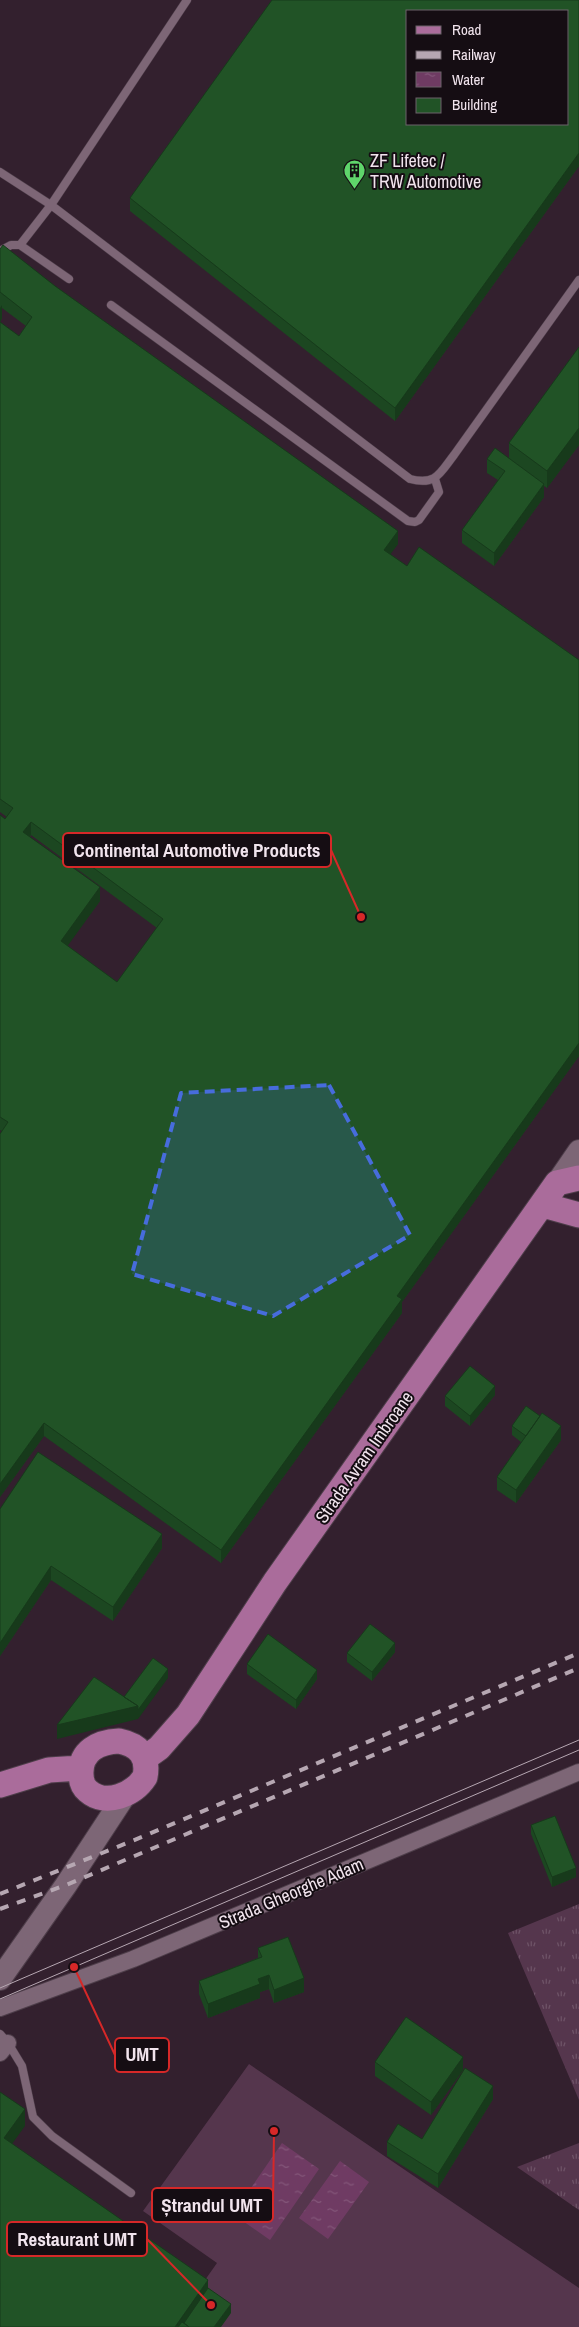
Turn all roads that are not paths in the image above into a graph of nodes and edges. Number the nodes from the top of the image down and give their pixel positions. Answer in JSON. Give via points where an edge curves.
{"nodes":[{"id":1,"x":187,"y":0,"type":"edge"},
{"id":2,"x":0,"y":172,"type":"edge"},
{"id":3,"x":51,"y":205,"type":"junction"},
{"id":4,"x":20,"y":245,"type":"junction"},
{"id":5,"x":0,"y":252,"type":"edge"},
{"id":6,"x":69,"y":279,"type":"dead end"},
{"id":7,"x":579,"y":280,"type":"edge"},
{"id":8,"x":111,"y":305,"type":"dead end"},
{"id":9,"x":435,"y":479,"type":"junction"},
{"id":10,"x":579,"y":1151,"type":"edge"},
{"id":11,"x":568,"y":1180,"type":"edge"},
{"id":12,"x":543,"y":1205,"type":"junction"},
{"id":13,"x":579,"y":1215,"type":"edge"},
{"id":14,"x":145,"y":1758,"type":"junction"},
{"id":15,"x":80,"y":1768,"type":"junction"},
{"id":16,"x":579,"y":1772,"type":"edge"},
{"id":17,"x":0,"y":1785,"type":"edge"},
{"id":18,"x":124,"y":1794,"type":"junction"},
{"id":19,"x":93,"y":1795,"type":"junction"},
{"id":20,"x":95,"y":1837,"type":"junction"},
{"id":21,"x":0,"y":1979,"type":"edge"},
{"id":22,"x":0,"y":2008,"type":"edge"},
{"id":23,"x":3,"y":2043,"type":"edge"},
{"id":24,"x":131,"y":2193,"type":"dead end"}],
"edges":[{"from":1,"to":3,"type":"lane"},
{"from":2,"to":3,"type":"lane"},
{"from":3,"to":4,"type":"lane"},
{"from":3,"to":9,"type":"lane","via":[[410,479],[422,482]]},
{"from":4,"to":5,"type":"lane","via":[[11,245]]},
{"from":4,"to":6,"type":"lane"},
{"from":7,"to":9,"type":"lane"},
{"from":8,"to":9,"type":"lane","via":[[408,521],[419,520],[439,492]]},
{"from":10,"to":11,"type":"street","name":"Strada Avram Imbroane"},
{"from":11,"to":12,"type":"main road","name":"Strada Avram Imbroane"},
{"from":12,"to":13,"type":"main road"},
{"from":12,"to":14,"type":"main road","name":"Strada Avram Imbroane","via":[[275,1582],[188,1715],[159,1748]]},
{"from":14,"to":15,"type":"main road","via":[[131,1743],[106,1742],[89,1751]]},
{"from":14,"to":18,"type":"main road","via":[[145,1777]]},
{"from":15,"to":17,"type":"main road","via":[[49,1770]]},
{"from":15,"to":19,"type":"main road","via":[[82,1784]]},
{"from":16,"to":22,"type":"street","name":"Strada Gheorghe Adam","via":[[142,1955]]},
{"from":18,"to":19,"type":"main road","via":[[114,1798]]},
{"from":18,"to":20,"type":"street"},
{"from":19,"to":20,"type":"street"},
{"from":20,"to":21,"type":"street","via":[[66,1885]]},
{"from":23,"to":24,"type":"lane","via":[[24,2073],[33,2117],[52,2136]]}]}
